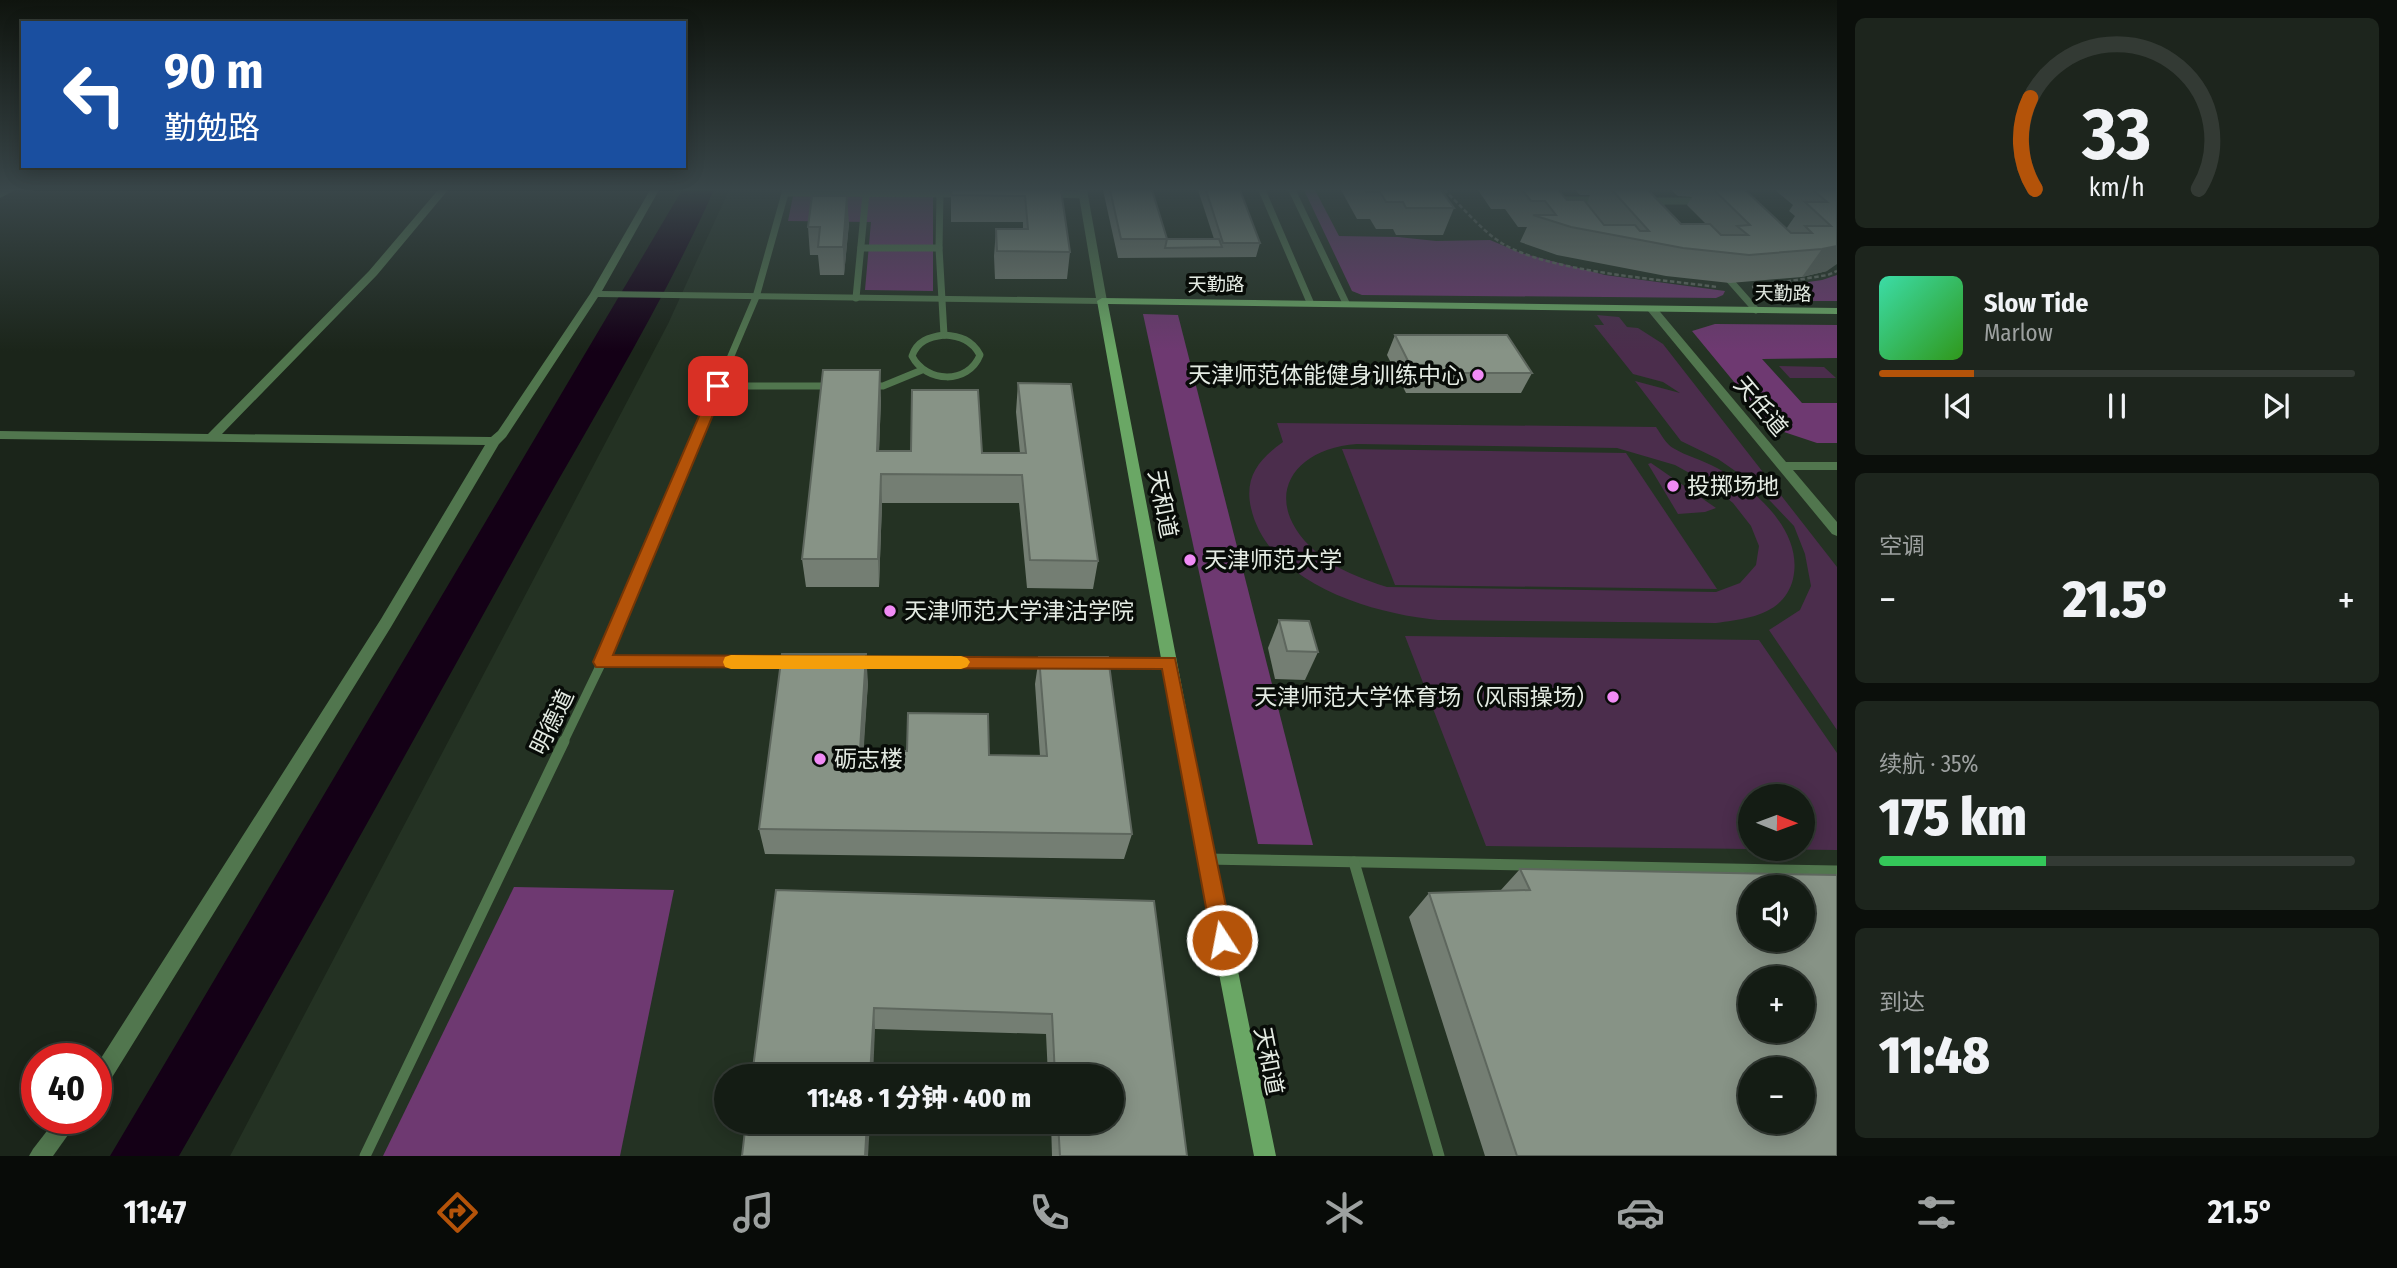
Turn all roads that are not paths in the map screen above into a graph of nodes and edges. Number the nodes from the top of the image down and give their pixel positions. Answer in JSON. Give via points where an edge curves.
{"nodes":[{"id":1,"x":398,"y":244,"type":"edge"},
{"id":2,"x":623,"y":244,"type":"edge"},
{"id":3,"x":771,"y":244,"type":"edge"},
{"id":4,"x":861,"y":244,"type":"edge"},
{"id":5,"x":939,"y":244,"type":"edge"},
{"id":6,"x":1092,"y":244,"type":"edge"},
{"id":7,"x":1285,"y":244,"type":"edge"},
{"id":8,"x":1318,"y":244,"type":"edge"},
{"id":9,"x":861,"y":248,"type":"junction"},
{"id":10,"x":939,"y":248,"type":"junction"},
{"id":11,"x":1719,"y":269,"type":"edge"},
{"id":12,"x":595,"y":294,"type":"junction"},
{"id":13,"x":756,"y":297,"type":"junction"},
{"id":14,"x":856,"y":298,"type":"junction"},
{"id":15,"x":942,"y":299,"type":"junction"},
{"id":16,"x":1102,"y":301,"type":"junction"},
{"id":17,"x":1310,"y":302,"type":"junction"},
{"id":18,"x":1346,"y":303,"type":"junction"},
{"id":19,"x":1653,"y":309,"type":"junction"},
{"id":20,"x":1756,"y":310,"type":"junction"},
{"id":21,"x":1837,"y":311,"type":"edge"},
{"id":22,"x":944,"y":335,"type":"junction"},
{"id":23,"x":922,"y":370,"type":"junction"},
{"id":24,"x":718,"y":386,"type":"junction"},
{"id":25,"x":842,"y":386,"type":"edge"},
{"id":26,"x":855,"y":386,"type":"edge"},
{"id":27,"x":0,"y":435,"type":"edge"},
{"id":28,"x":212,"y":438,"type":"junction"},
{"id":29,"x":495,"y":441,"type":"junction"},
{"id":30,"x":1783,"y":466,"type":"junction"},
{"id":31,"x":1837,"y":466,"type":"edge"},
{"id":32,"x":1837,"y":531,"type":"edge"},
{"id":33,"x":602,"y":662,"type":"junction"},
{"id":34,"x":809,"y":662,"type":"edge"},
{"id":35,"x":837,"y":662,"type":"edge"},
{"id":36,"x":1059,"y":662,"type":"edge"},
{"id":37,"x":1086,"y":662,"type":"edge"},
{"id":38,"x":1169,"y":662,"type":"junction"},
{"id":39,"x":1206,"y":859,"type":"junction"},
{"id":40,"x":1353,"y":862,"type":"junction"},
{"id":41,"x":1833,"y":871,"type":"edge"},
{"id":42,"x":1837,"y":884,"type":"edge"},
{"id":43,"x":112,"y":1060,"type":"edge"},
{"id":44,"x":57,"y":1134,"type":"edge"},
{"id":45,"x":40,"y":1156,"type":"edge"},
{"id":46,"x":365,"y":1156,"type":"edge"},
{"id":47,"x":1265,"y":1156,"type":"edge"},
{"id":48,"x":1439,"y":1156,"type":"edge"}],
"edges":[{"from":1,"to":28,"type":"street"},
{"from":2,"to":12,"type":"street"},
{"from":3,"to":13,"type":"lane","name":"明德道"},
{"from":4,"to":9,"type":"lane"},
{"from":5,"to":10,"type":"lane"},
{"from":6,"to":16,"type":"street","name":"天和道"},
{"from":7,"to":17,"type":"lane"},
{"from":8,"to":18,"type":"lane"},
{"from":9,"to":10,"type":"lane"},
{"from":9,"to":14,"type":"lane"},
{"from":10,"to":15,"type":"lane"},
{"from":11,"to":20,"type":"lane"},
{"from":12,"to":13,"type":"street","name":"天勤路"},
{"from":12,"to":29,"type":"street"},
{"from":13,"to":14,"type":"street","name":"天勤路"},
{"from":13,"to":24,"type":"lane","name":"明德道"},
{"from":14,"to":15,"type":"street","name":"天勤路"},
{"from":15,"to":16,"type":"street","name":"天勤路"},
{"from":15,"to":22,"type":"lane"},
{"from":16,"to":17,"type":"street","name":"天勤路"},
{"from":16,"to":38,"type":"street","name":"天和道"},
{"from":17,"to":18,"type":"street","name":"天勤路"},
{"from":18,"to":19,"type":"street","name":"天勤路"},
{"from":19,"to":20,"type":"street","name":"天勤路"},
{"from":19,"to":30,"type":"street","name":"天任道"},
{"from":20,"to":21,"type":"street","name":"天勤路"},
{"from":22,"to":23,"type":"lane","via":[[921,341],[913,350],[913,361]]},
{"from":22,"to":23,"type":"lane","via":[[974,345],[980,355],[977,365],[956,375],[938,376]]},
{"from":23,"to":26,"type":"lane","via":[[883,386]]},
{"from":24,"to":25,"type":"lane"},
{"from":24,"to":33,"type":"lane","name":"明德道"},
{"from":27,"to":28,"type":"street"},
{"from":28,"to":29,"type":"street"},
{"from":29,"to":43,"type":"street"},
{"from":30,"to":31,"type":"street"},
{"from":30,"to":32,"type":"street","name":"天任道"},
{"from":33,"to":34,"type":"lane"},
{"from":33,"to":46,"type":"lane","name":"明德道"},
{"from":35,"to":36,"type":"lane"},
{"from":37,"to":38,"type":"lane"},
{"from":38,"to":39,"type":"street","name":"天和道"},
{"from":39,"to":40,"type":"lane"},
{"from":39,"to":47,"type":"street","name":"天和道"},
{"from":40,"to":41,"type":"lane"},
{"from":40,"to":48,"type":"lane"},
{"from":41,"to":42,"type":"lane"},
{"from":44,"to":45,"type":"street"}]}
